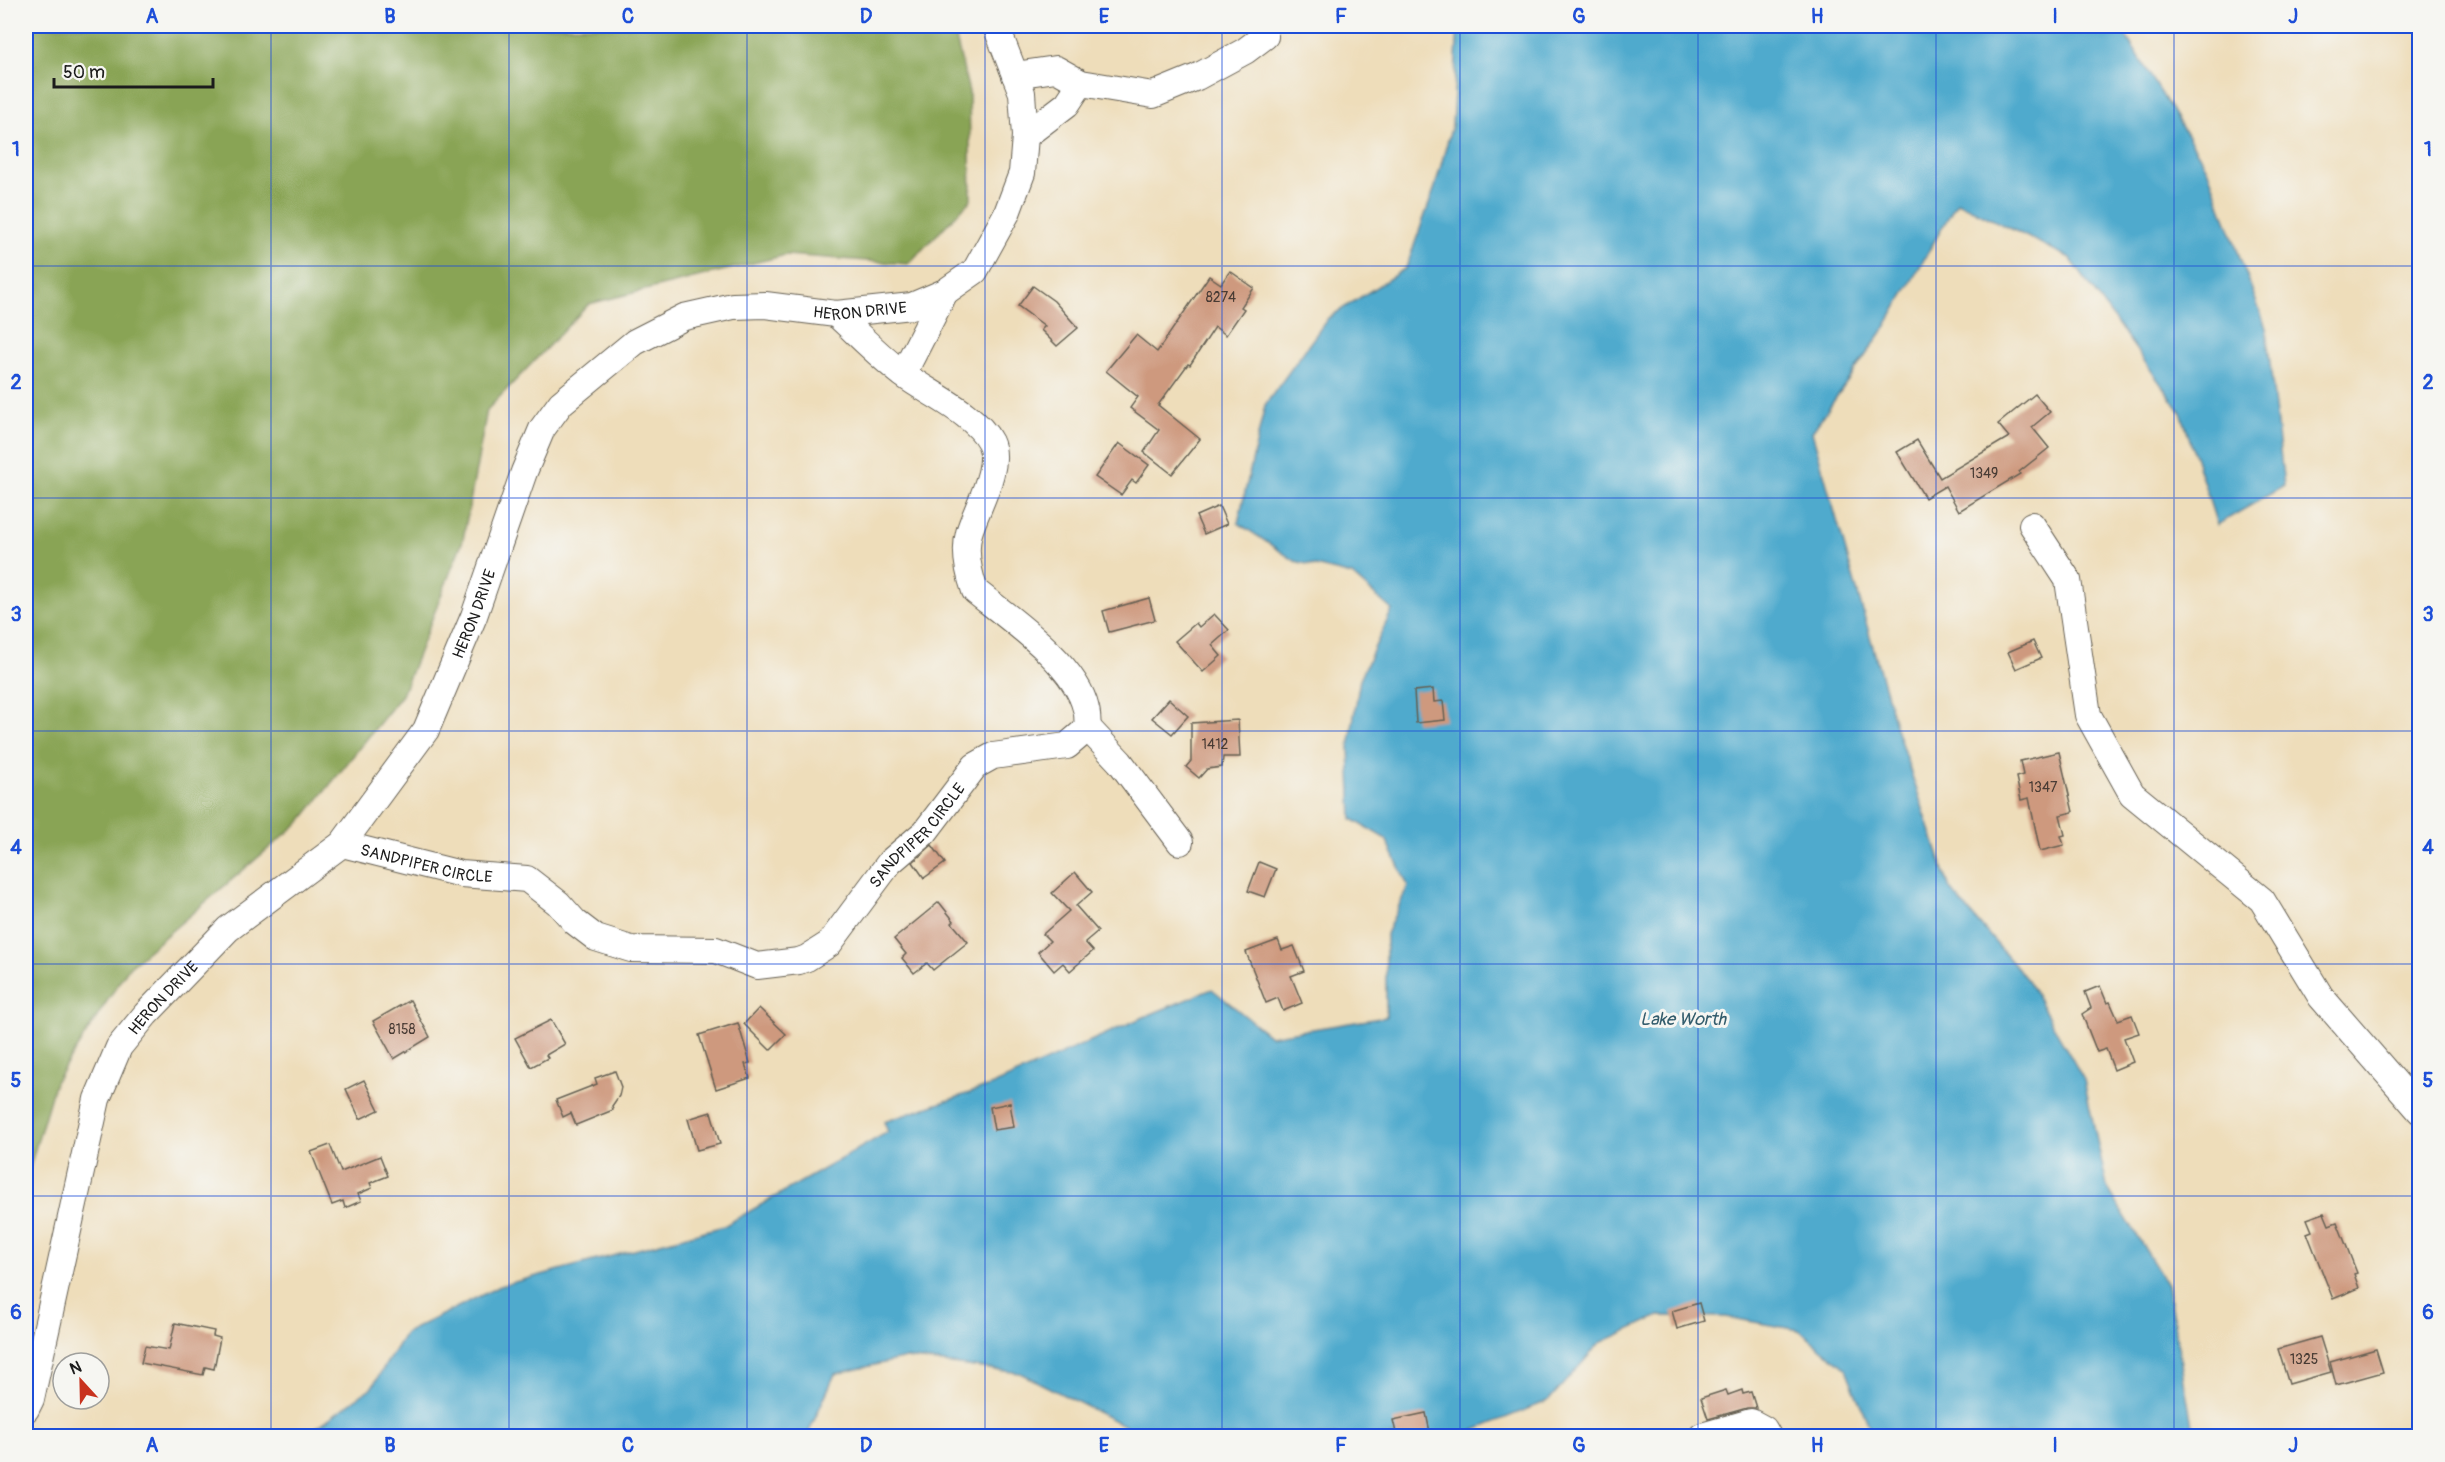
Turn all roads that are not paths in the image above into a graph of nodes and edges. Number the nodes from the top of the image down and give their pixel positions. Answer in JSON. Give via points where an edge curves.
{"nodes":[{"id":1,"x":996,"y":26,"type":"edge"},
{"id":2,"x":1263,"y":26,"type":"edge"},
{"id":3,"x":1015,"y":75,"type":"junction"},
{"id":4,"x":1081,"y":83,"type":"junction"},
{"id":5,"x":1026,"y":136,"type":"junction"},
{"id":6,"x":945,"y":292,"type":"junction"},
{"id":7,"x":836,"y":314,"type":"junction"},
{"id":8,"x":903,"y":374,"type":"junction"},
{"id":9,"x":2032,"y":525,"type":"dead end"},
{"id":10,"x":1088,"y":728,"type":"junction"},
{"id":11,"x":1180,"y":842,"type":"dead end"},
{"id":12,"x":342,"y":844,"type":"junction"},
{"id":13,"x":2420,"y":1111,"type":"edge"},
{"id":14,"x":26,"y":1409,"type":"edge"},
{"id":15,"x":1702,"y":1437,"type":"edge"},
{"id":16,"x":1768,"y":1437,"type":"edge"}],
"edges":[{"from":1,"to":3,"type":"street","name":"HERON DRIVE"},
{"from":2,"to":4,"type":"street","via":[[1265,36],[1245,51],[1153,95]]},
{"from":3,"to":4,"type":"street","via":[[1056,69]]},
{"from":3,"to":5,"type":"street","name":"HERON DRIVE","via":[[1022,93]]},
{"from":4,"to":5,"type":"street","via":[[1067,104]]},
{"from":5,"to":6,"type":"street","name":"HERON DRIVE","via":[[1022,173],[1007,213],[975,271]]},
{"from":6,"to":7,"type":"street","name":"HERON DRIVE","via":[[912,306]]},
{"from":6,"to":8,"type":"street"},
{"from":7,"to":8,"type":"street"},
{"from":7,"to":12,"type":"street","name":"HERON DRIVE","via":[[765,305],[733,306],[684,317],[635,342],[561,403],[542,429],[524,472],[474,616],[426,730]]},
{"from":8,"to":10,"type":"street","via":[[976,424],[990,442],[994,465],[969,535],[971,581],[975,591],[1039,642],[1073,681],[1086,708]]},
{"from":9,"to":13,"type":"street","via":[[2068,580],[2088,715],[2132,794],[2262,900],[2321,997]]},
{"from":10,"to":11,"type":"street","via":[[1120,762]]},
{"from":10,"to":12,"type":"street","name":"SANDPIPER CIRCLE","via":[[1067,746],[993,756],[975,766],[925,832],[890,862],[829,944],[799,961],[757,966],[716,950],[631,949],[596,938],[527,879],[461,874]]},
{"from":12,"to":14,"type":"street","name":"HERON DRIVE","via":[[228,929],[119,1047],[97,1099]]},
{"from":15,"to":16,"type":"street","via":[[1751,1422],[1764,1429]]}]}
